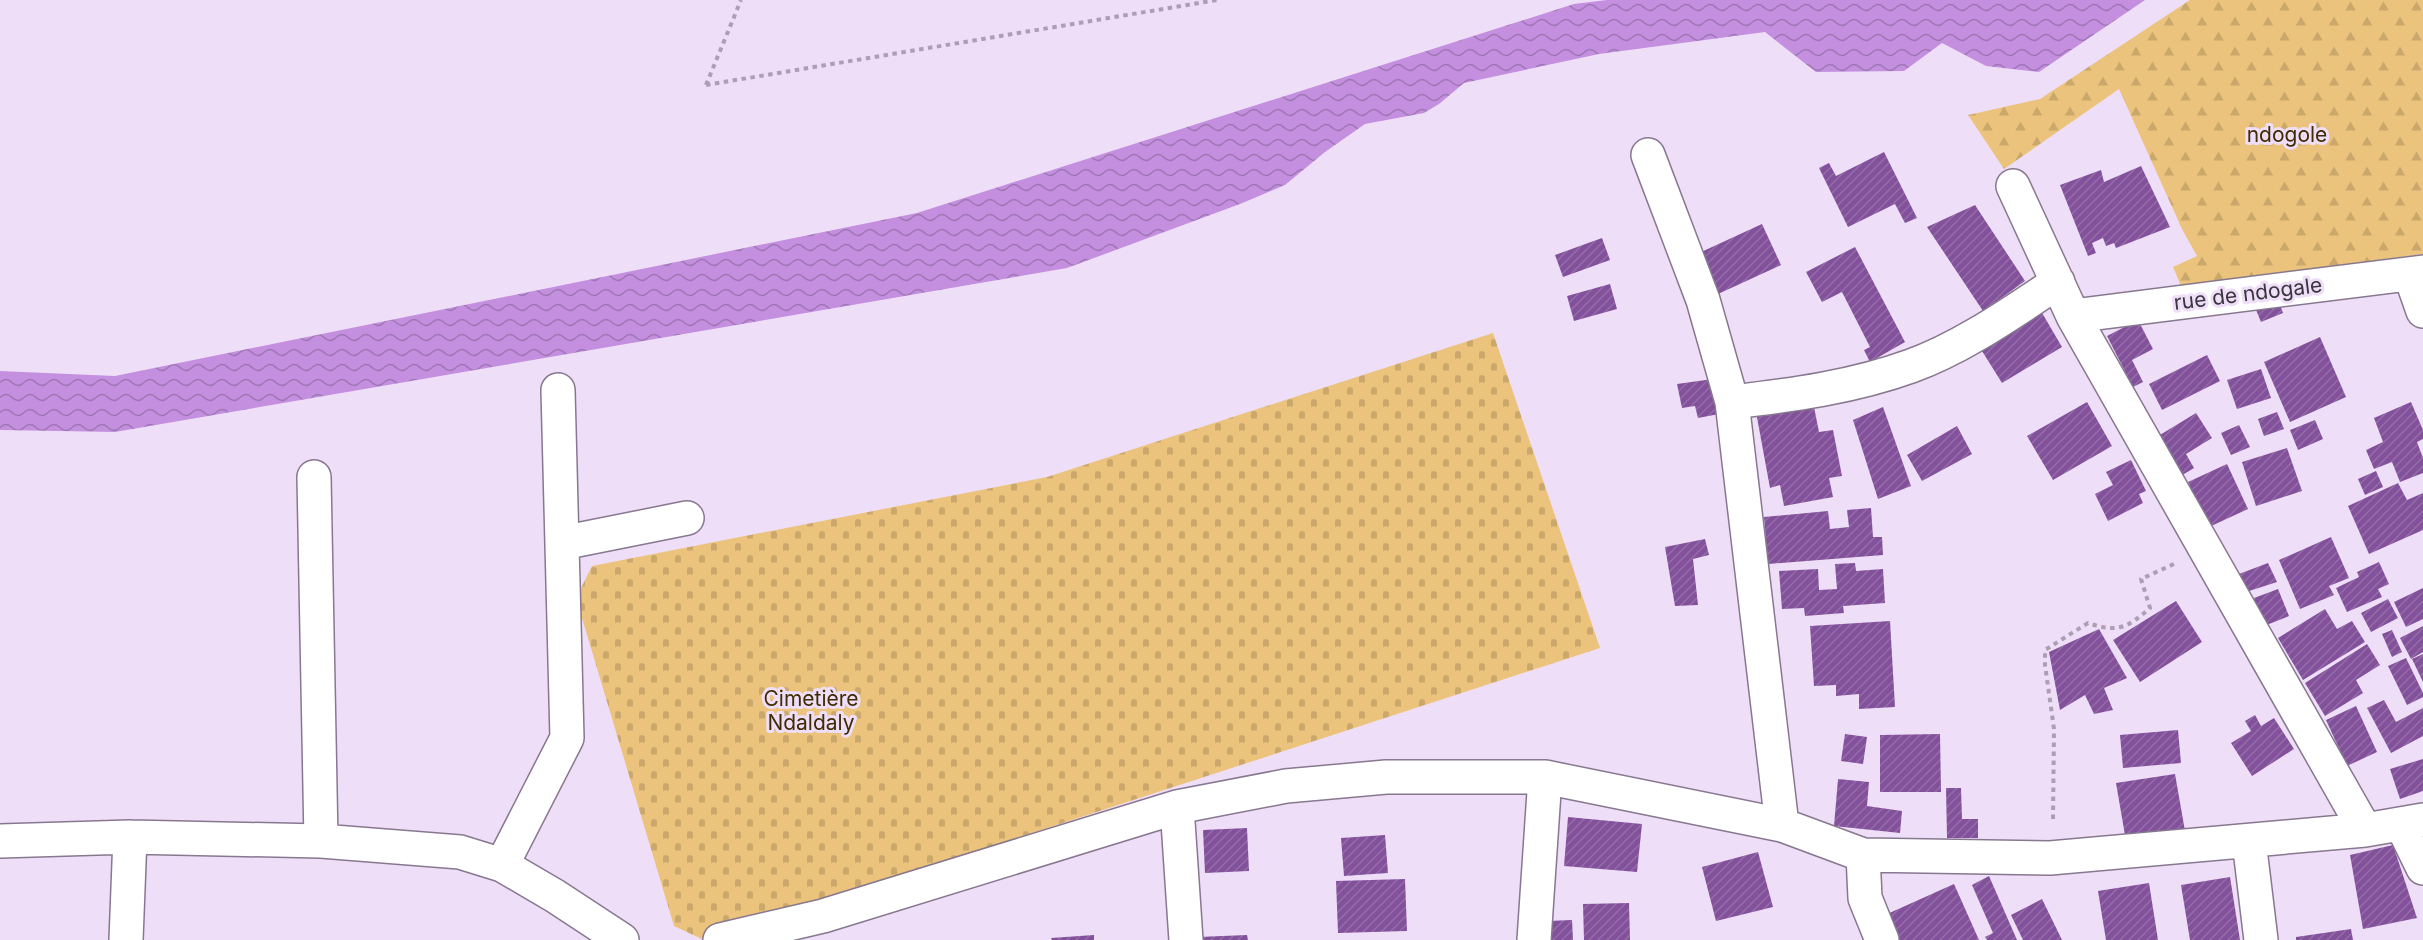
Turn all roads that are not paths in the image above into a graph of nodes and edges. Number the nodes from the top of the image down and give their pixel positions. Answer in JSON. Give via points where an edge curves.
{"nodes":[{"id":1,"x":1648,"y":155,"type":"dead end"},
{"id":2,"x":2013,"y":186,"type":"dead end"},
{"id":3,"x":2417,"y":273,"type":"edge"},
{"id":4,"x":2058,"y":282,"type":"junction"},
{"id":5,"x":2423,"y":311,"type":"edge"},
{"id":6,"x":2073,"y":316,"type":"junction"},
{"id":7,"x":558,"y":390,"type":"dead end"},
{"id":8,"x":1732,"y":402,"type":"junction"},
{"id":9,"x":314,"y":477,"type":"dead end"},
{"id":10,"x":687,"y":518,"type":"dead end"},
{"id":11,"x":562,"y":543,"type":"junction"},
{"id":12,"x":1545,"y":777,"type":"junction"},
{"id":13,"x":1177,"y":807,"type":"junction"},
{"id":14,"x":2412,"y":822,"type":"edge"},
{"id":15,"x":1782,"y":825,"type":"junction"},
{"id":16,"x":2365,"y":830,"type":"junction"},
{"id":17,"x":130,"y":837,"type":"junction"},
{"id":18,"x":0,"y":841,"type":"edge"},
{"id":19,"x":2249,"y":841,"type":"junction"},
{"id":20,"x":321,"y":842,"type":"junction"},
{"id":21,"x":1863,"y":855,"type":"junction"},
{"id":22,"x":502,"y":865,"type":"junction"},
{"id":23,"x":2423,"y":868,"type":"edge"},
{"id":24,"x":825,"y":928,"type":"edge"},
{"id":25,"x":126,"y":940,"type":"edge"},
{"id":26,"x":622,"y":940,"type":"edge"},
{"id":27,"x":720,"y":940,"type":"edge"},
{"id":28,"x":1186,"y":940,"type":"edge"},
{"id":29,"x":1534,"y":940,"type":"edge"},
{"id":30,"x":1881,"y":940,"type":"edge"},
{"id":31,"x":2261,"y":940,"type":"edge"}],
"edges":[{"from":1,"to":8,"type":"street","via":[[1702,300]]},
{"from":2,"to":4,"type":"street"},
{"from":3,"to":5,"type":"street"},
{"from":3,"to":6,"type":"street","name":"rue de ndogale"},
{"from":4,"to":6,"type":"street"},
{"from":4,"to":8,"type":"street","via":[[1994,323],[1913,365],[1810,393]]},
{"from":6,"to":16,"type":"street"},
{"from":7,"to":11,"type":"street"},
{"from":8,"to":15,"type":"street"},
{"from":9,"to":20,"type":"street"},
{"from":10,"to":11,"type":"street"},
{"from":11,"to":22,"type":"street","via":[[567,738]]},
{"from":12,"to":13,"type":"street","via":[[1386,777],[1286,786]]},
{"from":12,"to":15,"type":"street"},
{"from":12,"to":29,"type":"street"},
{"from":13,"to":24,"type":"street"},
{"from":13,"to":28,"type":"street"},
{"from":14,"to":16,"type":"street"},
{"from":14,"to":23,"type":"street"},
{"from":15,"to":21,"type":"street"},
{"from":16,"to":19,"type":"street"},
{"from":17,"to":18,"type":"street"},
{"from":17,"to":20,"type":"street"},
{"from":17,"to":25,"type":"street"},
{"from":19,"to":21,"type":"street","via":[[2050,858]]},
{"from":19,"to":31,"type":"street"},
{"from":20,"to":22,"type":"street","via":[[460,852]]},
{"from":21,"to":30,"type":"street","via":[[1865,898]]},
{"from":22,"to":26,"type":"street"},
{"from":24,"to":27,"type":"street"}]}
